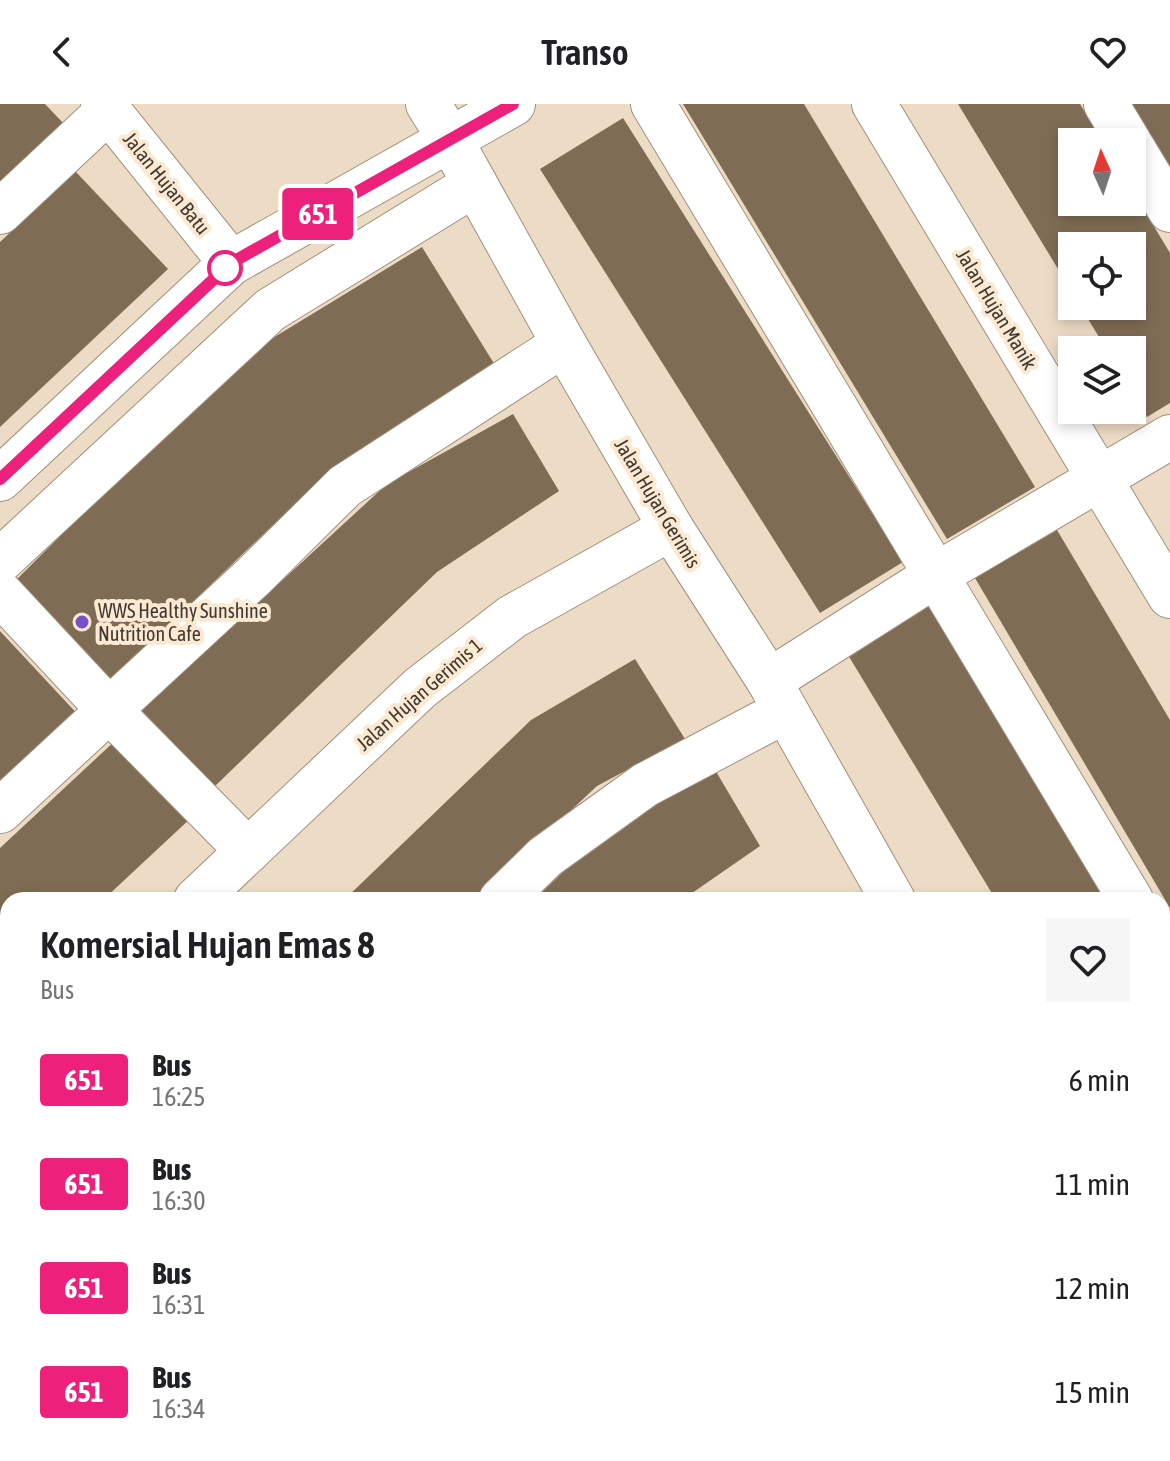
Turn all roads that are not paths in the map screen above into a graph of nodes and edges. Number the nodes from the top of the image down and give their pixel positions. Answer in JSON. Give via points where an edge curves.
{"nodes":[{"id":1,"x":513,"y":104,"type":"edge"},
{"id":2,"x":653,"y":104,"type":"edge"},
{"id":3,"x":874,"y":104,"type":"edge"},
{"id":4,"x":1106,"y":104,"type":"edge"},
{"id":5,"x":106,"y":107,"type":"edge"},
{"id":6,"x":439,"y":122,"type":"edge"},
{"id":7,"x":1121,"y":128,"type":"edge"},
{"id":8,"x":1146,"y":170,"type":"edge"},
{"id":9,"x":475,"y":184,"type":"junction"},
{"id":10,"x":1170,"y":210,"type":"edge"},
{"id":11,"x":0,"y":212,"type":"edge"},
{"id":12,"x":231,"y":263,"type":"junction"},
{"id":13,"x":564,"y":344,"type":"junction"},
{"id":14,"x":1170,"y":437,"type":"edge"},
{"id":15,"x":0,"y":479,"type":"edge"},
{"id":16,"x":1099,"y":479,"type":"junction"},
{"id":17,"x":671,"y":528,"type":"junction"},
{"id":18,"x":0,"y":561,"type":"edge"},
{"id":19,"x":936,"y":575,"type":"junction"},
{"id":20,"x":0,"y":593,"type":"edge"},
{"id":21,"x":1170,"y":596,"type":"edge"},
{"id":22,"x":777,"y":696,"type":"junction"},
{"id":23,"x":110,"y":711,"type":"junction"},
{"id":24,"x":0,"y":811,"type":"edge"},
{"id":25,"x":248,"y":851,"type":"junction"},
{"id":26,"x":204,"y":892,"type":"edge"},
{"id":27,"x":509,"y":892,"type":"edge"},
{"id":28,"x":876,"y":892,"type":"edge"},
{"id":29,"x":1126,"y":892,"type":"edge"}],
"edges":[{"from":1,"to":6,"type":"street"},
{"from":2,"to":19,"type":"street"},
{"from":3,"to":16,"type":"street","name":"Jalan Hujan Manik"},
{"from":4,"to":7,"type":"street"},
{"from":5,"to":11,"type":"street"},
{"from":5,"to":12,"type":"street","name":"Jalan Hujan Batu"},
{"from":6,"to":9,"type":"street","name":"Jalan Hujan Gerimis"},
{"from":6,"to":12,"type":"street"},
{"from":8,"to":10,"type":"street"},
{"from":9,"to":13,"type":"street","name":"Jalan Hujan Gerimis"},
{"from":9,"to":18,"type":"street","via":[[270,310]]},
{"from":12,"to":15,"type":"street"},
{"from":13,"to":17,"type":"street","name":"Jalan Hujan Gerimis"},
{"from":13,"to":23,"type":"street","via":[[345,486]]},
{"from":14,"to":16,"type":"street"},
{"from":16,"to":19,"type":"street"},
{"from":16,"to":21,"type":"street","name":"Jalan Hujan Manik"},
{"from":17,"to":22,"type":"street","name":"Jalan Hujan Gerimis"},
{"from":17,"to":25,"type":"street","name":"Jalan Hujan Gerimis 1","via":[[512,617],[420,688]]},
{"from":19,"to":22,"type":"street"},
{"from":19,"to":29,"type":"street"},
{"from":20,"to":23,"type":"street"},
{"from":22,"to":27,"type":"street","via":[[545,857]]},
{"from":22,"to":28,"type":"street","name":"Jalan Hujan Gerimis"},
{"from":23,"to":24,"type":"street"},
{"from":23,"to":25,"type":"street"},
{"from":25,"to":26,"type":"street","name":"Jalan Hujan Gerimis 1"}]}
